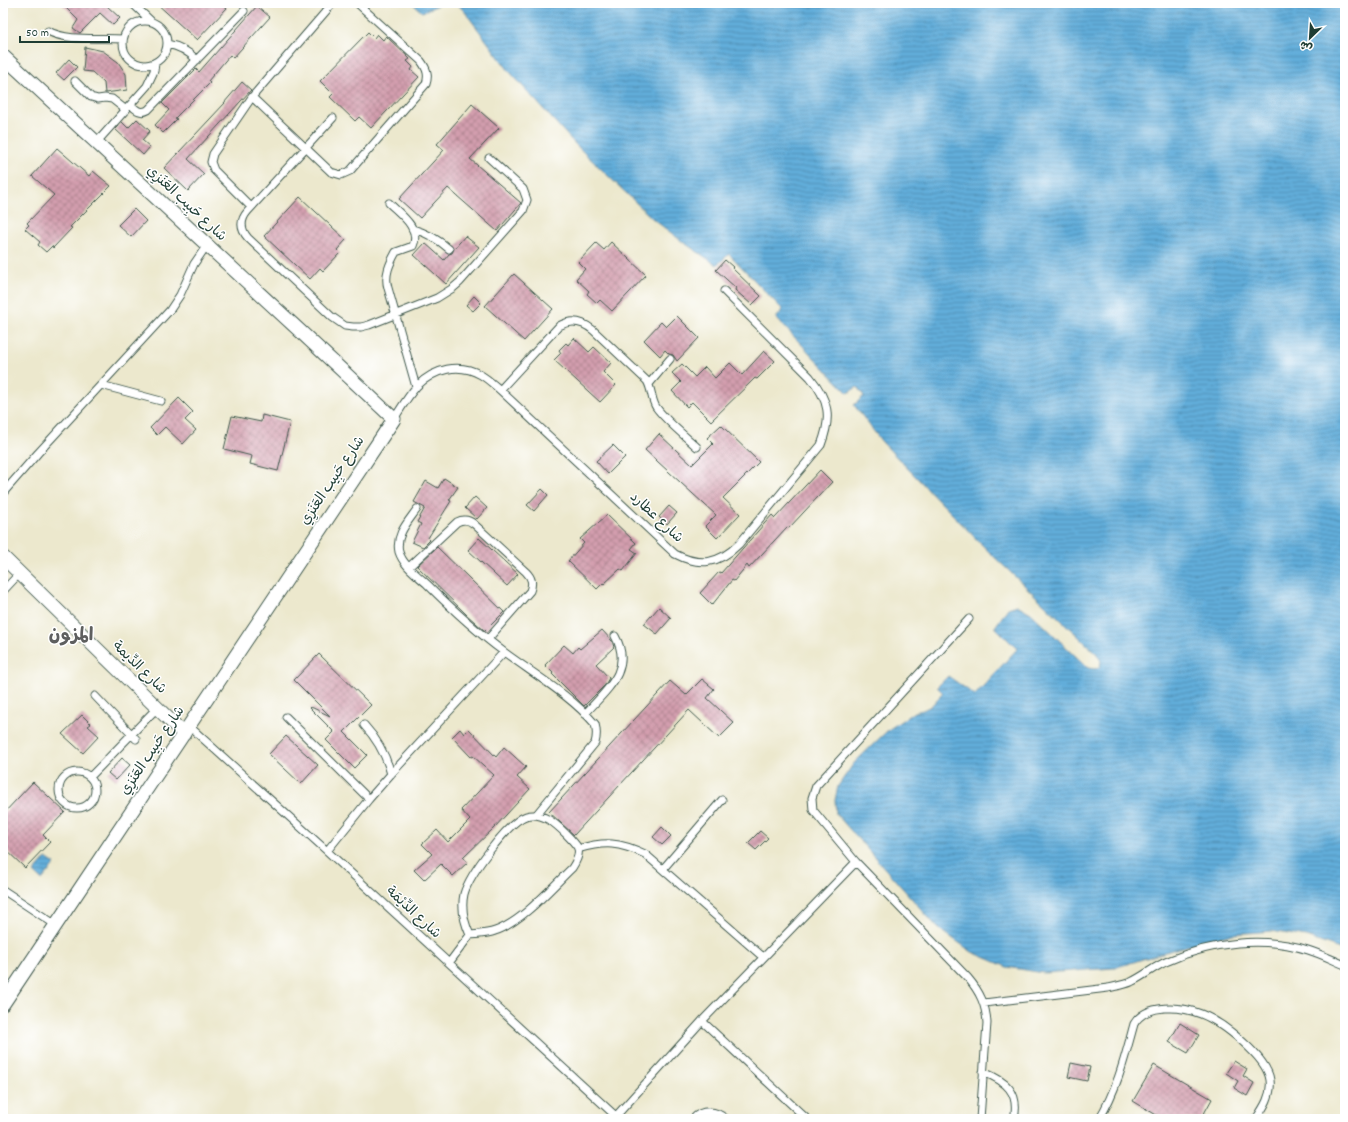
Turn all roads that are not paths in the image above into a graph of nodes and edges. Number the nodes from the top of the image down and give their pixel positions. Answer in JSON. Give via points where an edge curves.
{"nodes":[{"id":1,"x":132,"y":3,"type":"edge"},
{"id":2,"x":333,"y":3,"type":"edge"},
{"id":3,"x":357,"y":3,"type":"edge"},
{"id":4,"x":244,"y":11,"type":"dead end"},
{"id":5,"x":151,"y":21,"type":"junction"},
{"id":6,"x":48,"y":31,"type":"dead end"},
{"id":7,"x":123,"y":39,"type":"junction"},
{"id":8,"x":167,"y":44,"type":"junction"},
{"id":9,"x":3,"y":56,"type":"edge"},
{"id":10,"x":197,"y":60,"type":"junction"},
{"id":11,"x":155,"y":62,"type":"junction"},
{"id":12,"x":75,"y":81,"type":"dead end"},
{"id":13,"x":252,"y":97,"type":"junction"},
{"id":14,"x":129,"y":107,"type":"junction"},
{"id":15,"x":333,"y":118,"type":"dead end"},
{"id":16,"x":96,"y":143,"type":"junction"},
{"id":17,"x":305,"y":149,"type":"junction"},
{"id":18,"x":489,"y":158,"type":"dead end"},
{"id":19,"x":389,"y":203,"type":"dead end"},
{"id":20,"x":251,"y":207,"type":"junction"},
{"id":21,"x":413,"y":229,"type":"junction"},
{"id":22,"x":206,"y":245,"type":"junction"},
{"id":23,"x":449,"y":249,"type":"dead end"},
{"id":24,"x":724,"y":290,"type":"dead end"},
{"id":25,"x":396,"y":315,"type":"junction"},
{"id":26,"x":670,"y":359,"type":"dead end"},
{"id":27,"x":649,"y":384,"type":"junction"},
{"id":28,"x":101,"y":385,"type":"junction"},
{"id":29,"x":416,"y":387,"type":"junction"},
{"id":30,"x":500,"y":390,"type":"junction"},
{"id":31,"x":161,"y":401,"type":"dead end"},
{"id":32,"x":394,"y":419,"type":"junction"},
{"id":33,"x":697,"y":447,"type":"dead end"},
{"id":34,"x":3,"y":493,"type":"edge"},
{"id":35,"x":417,"y":509,"type":"dead end"},
{"id":36,"x":3,"y":557,"type":"edge"},
{"id":37,"x":409,"y":567,"type":"junction"},
{"id":38,"x":19,"y":574,"type":"junction"},
{"id":39,"x":3,"y":591,"type":"edge"},
{"id":40,"x":969,"y":619,"type":"dead end"},
{"id":41,"x":615,"y":636,"type":"dead end"},
{"id":42,"x":488,"y":639,"type":"junction"},
{"id":43,"x":504,"y":652,"type":"junction"},
{"id":44,"x":95,"y":696,"type":"dead end"},
{"id":45,"x":157,"y":708,"type":"junction"},
{"id":46,"x":584,"y":714,"type":"junction"},
{"id":47,"x":286,"y":717,"type":"dead end"},
{"id":48,"x":364,"y":724,"type":"dead end"},
{"id":49,"x":186,"y":730,"type":"junction"},
{"id":50,"x":134,"y":736,"type":"junction"},
{"id":51,"x":391,"y":774,"type":"junction"},
{"id":52,"x":90,"y":778,"type":"junction"},
{"id":53,"x":369,"y":799,"type":"junction"},
{"id":54,"x":722,"y":800,"type":"dead end"},
{"id":55,"x":536,"y":815,"type":"junction"},
{"id":56,"x":578,"y":849,"type":"junction"},
{"id":57,"x":327,"y":851,"type":"junction"},
{"id":58,"x":856,"y":862,"type":"junction"},
{"id":59,"x":663,"y":869,"type":"junction"},
{"id":60,"x":3,"y":890,"type":"edge"},
{"id":61,"x":56,"y":925,"type":"junction"},
{"id":62,"x":470,"y":935,"type":"junction"},
{"id":63,"x":764,"y":957,"type":"junction"},
{"id":64,"x":448,"y":963,"type":"junction"},
{"id":65,"x":1345,"y":965,"type":"edge"},
{"id":66,"x":3,"y":1004,"type":"edge"},
{"id":67,"x":984,"y":1004,"type":"junction"},
{"id":68,"x":702,"y":1021,"type":"junction"},
{"id":69,"x":983,"y":1072,"type":"junction"},
{"id":70,"x":617,"y":1118,"type":"edge"},
{"id":71,"x":693,"y":1119,"type":"edge"},
{"id":72,"x":726,"y":1119,"type":"edge"},
{"id":73,"x":807,"y":1119,"type":"edge"},
{"id":74,"x":980,"y":1119,"type":"edge"},
{"id":75,"x":1014,"y":1119,"type":"edge"},
{"id":76,"x":1099,"y":1119,"type":"edge"},
{"id":77,"x":1256,"y":1119,"type":"edge"}],
"edges":[{"from":1,"to":5,"type":"lane"},
{"from":2,"to":13,"type":"lane"},
{"from":3,"to":17,"type":"lane","via":[[425,66],[428,78],[426,84],[350,172],[340,175],[331,172]]},
{"from":4,"to":10,"type":"lane"},
{"from":5,"to":7,"type":"lane","via":[[136,22],[125,32]]},
{"from":5,"to":8,"type":"lane","via":[[163,30]]},
{"from":6,"to":7,"type":"lane","via":[[68,38]]},
{"from":7,"to":11,"type":"lane","via":[[125,53],[129,58],[141,64]]},
{"from":8,"to":10,"type":"lane","via":[[187,51]]},
{"from":8,"to":11,"type":"lane","via":[[161,58]]},
{"from":9,"to":16,"type":"street","name":"شارع حَبِيب العَنَزِي"},
{"from":10,"to":14,"type":"lane","via":[[148,110],[140,112]]},
{"from":11,"to":14,"type":"lane","via":[[147,86]]},
{"from":12,"to":14,"type":"lane","via":[[90,97],[106,98]]},
{"from":13,"to":17,"type":"lane"},
{"from":13,"to":20,"type":"lane","via":[[211,158],[216,173]]},
{"from":14,"to":16,"type":"lane"},
{"from":15,"to":17,"type":"lane"},
{"from":16,"to":22,"type":"street","name":"شارع حَبِيب العَنَزِي"},
{"from":17,"to":20,"type":"lane"},
{"from":18,"to":25,"type":"lane","via":[[523,190],[527,200],[524,211],[453,288],[429,302]]},
{"from":19,"to":21,"type":"lane"},
{"from":20,"to":25,"type":"lane","via":[[242,220],[242,230],[245,234],[338,322],[345,326],[361,327]]},
{"from":21,"to":23,"type":"lane","via":[[429,234]]},
{"from":21,"to":25,"type":"lane","via":[[413,246],[396,252],[387,275],[386,284]]},
{"from":22,"to":28,"type":"lane","via":[[172,307]]},
{"from":22,"to":32,"type":"street","name":"شارع حَبِيب العَنَزِي"},
{"from":24,"to":30,"type":"lane","name":"شارع عطارد","via":[[810,377],[826,402],[828,416],[824,438],[812,457],[739,544],[730,553],[719,558],[697,562],[675,554]]},
{"from":25,"to":29,"type":"lane"},
{"from":26,"to":27,"type":"lane"},
{"from":27,"to":30,"type":"lane","via":[[588,326],[570,321],[558,326]]},
{"from":27,"to":33,"type":"lane","via":[[659,410]]},
{"from":28,"to":31,"type":"lane"},
{"from":28,"to":34,"type":"lane"},
{"from":29,"to":30,"type":"lane","name":"شارع عطارد","via":[[435,372],[458,368],[481,375]]},
{"from":29,"to":32,"type":"lane","name":"شارع عطارد"},
{"from":32,"to":49,"type":"street","name":"شارع حَبِيب العَنَزِي"},
{"from":35,"to":37,"type":"lane","via":[[401,532],[398,545],[401,557]]},
{"from":36,"to":38,"type":"street","name":"شارع الدِّيمة"},
{"from":37,"to":42,"type":"lane"},
{"from":37,"to":42,"type":"lane","via":[[457,522],[468,520],[474,524],[530,576],[532,581],[530,591]]},
{"from":38,"to":39,"type":"lane"},
{"from":38,"to":45,"type":"street","name":"شارع الدِّيمة"},
{"from":40,"to":58,"type":"lane","via":[[816,786],[812,798],[813,810]]},
{"from":41,"to":46,"type":"lane","via":[[622,652],[620,670]]},
{"from":42,"to":43,"type":"lane"},
{"from":43,"to":46,"type":"lane","via":[[544,679]]},
{"from":43,"to":51,"type":"lane"},
{"from":44,"to":50,"type":"lane"},
{"from":45,"to":49,"type":"street","name":"شارع الدِّيمة"},
{"from":45,"to":50,"type":"lane"},
{"from":46,"to":55,"type":"lane","via":[[595,724],[595,743]]},
{"from":47,"to":53,"type":"lane"},
{"from":48,"to":51,"type":"lane","via":[[381,747]]},
{"from":49,"to":57,"type":"lane","name":"شارع الدِّيْمَة"},
{"from":49,"to":61,"type":"street","name":"شارع حَبِيب العَنَزِي"},
{"from":50,"to":52,"type":"lane"},
{"from":51,"to":53,"type":"lane"},
{"from":52,"to":52,"type":"lane","via":[[81,772],[65,776],[58,790],[62,800],[75,808],[86,806],[95,792]]},
{"from":53,"to":57,"type":"lane"},
{"from":54,"to":59,"type":"lane"},
{"from":55,"to":56,"type":"lane","via":[[555,824]]},
{"from":55,"to":62,"type":"lane","via":[[527,816],[512,826],[493,847],[468,883],[463,914]]},
{"from":56,"to":59,"type":"lane","via":[[595,844],[629,847],[645,854]]},
{"from":56,"to":62,"type":"lane","via":[[578,856],[572,868],[516,921],[494,932]]},
{"from":57,"to":64,"type":"lane","name":"شارع الدِّيْمَة"},
{"from":58,"to":63,"type":"lane"},
{"from":58,"to":67,"type":"lane","via":[[968,978]]},
{"from":59,"to":63,"type":"lane"},
{"from":60,"to":61,"type":"lane"},
{"from":61,"to":66,"type":"street","name":"شارع حَبِيب العَنَزِي"},
{"from":62,"to":64,"type":"lane"},
{"from":63,"to":68,"type":"lane"},
{"from":64,"to":70,"type":"lane","name":"شارع الدِّيْمَة"},
{"from":65,"to":67,"type":"lane","via":[[1290,946],[1240,942],[1180,956],[1125,984]]},
{"from":67,"to":69,"type":"lane","via":[[986,1023]]},
{"from":68,"to":70,"type":"lane"},
{"from":68,"to":73,"type":"lane"},
{"from":69,"to":74,"type":"lane"},
{"from":69,"to":75,"type":"lane","via":[[999,1078],[1009,1088],[1015,1106]]},
{"from":71,"to":72,"type":"lane","via":[[701,1113],[712,1112]]},
{"from":76,"to":77,"type":"lane","via":[[1114,1088],[1137,1019],[1152,1010],[1169,1009],[1192,1011],[1212,1019],[1243,1042],[1265,1064],[1271,1087]]}]}
